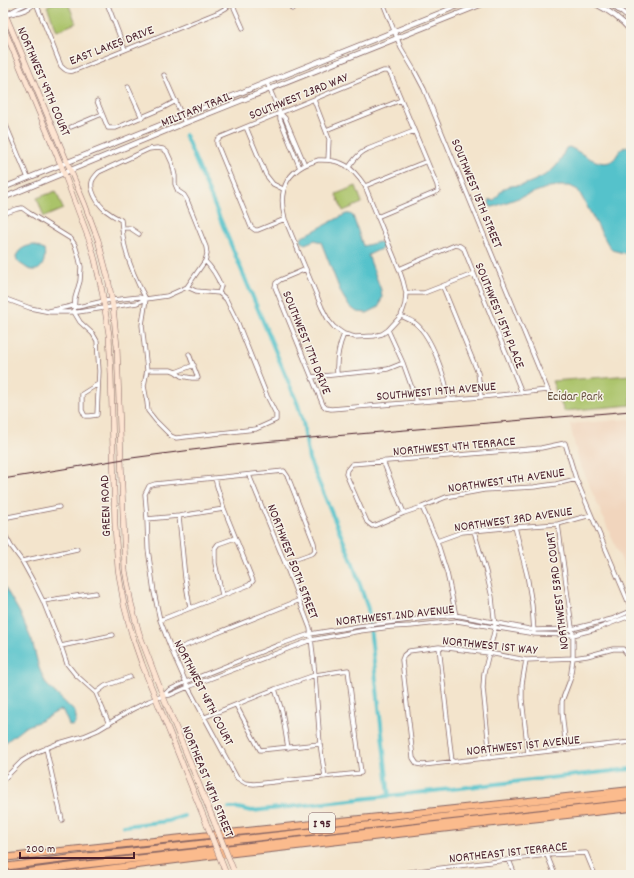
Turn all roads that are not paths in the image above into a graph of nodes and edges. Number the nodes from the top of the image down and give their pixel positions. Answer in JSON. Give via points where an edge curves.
{"nodes":[{"id":1,"x":29,"y":3,"type":"edge"},
{"id":2,"x":35,"y":3,"type":"edge"},
{"id":3,"x":107,"y":3,"type":"edge"},
{"id":4,"x":232,"y":3,"type":"edge"},
{"id":5,"x":290,"y":3,"type":"edge"},
{"id":6,"x":383,"y":3,"type":"edge"},
{"id":7,"x":465,"y":3,"type":"edge"},
{"id":8,"x":485,"y":3,"type":"edge"},
{"id":9,"x":594,"y":3,"type":"edge"},
{"id":10,"x":609,"y":3,"type":"edge"},
{"id":11,"x":3,"y":9,"type":"edge"},
{"id":12,"x":292,"y":9,"type":"dead end"},
{"id":13,"x":4,"y":16,"type":"edge"},
{"id":14,"x":631,"y":20,"type":"edge"},
{"id":15,"x":3,"y":26,"type":"edge"},
{"id":16,"x":243,"y":28,"type":"dead end"},
{"id":17,"x":394,"y":31,"type":"junction"},
{"id":18,"x":631,"y":31,"type":"edge"},
{"id":19,"x":397,"y":39,"type":"junction"},
{"id":20,"x":125,"y":50,"type":"junction"},
{"id":21,"x":164,"y":74,"type":"dead end"},
{"id":22,"x":267,"y":83,"type":"junction"},
{"id":23,"x":128,"y":87,"type":"dead end"},
{"id":24,"x":270,"y":90,"type":"junction"},
{"id":25,"x":314,"y":100,"type":"junction"},
{"id":26,"x":401,"y":100,"type":"junction"},
{"id":27,"x":97,"y":101,"type":"dead end"},
{"id":28,"x":176,"y":101,"type":"junction"},
{"id":29,"x":280,"y":113,"type":"junction"},
{"id":30,"x":102,"y":114,"type":"junction"},
{"id":31,"x":182,"y":117,"type":"junction"},
{"id":32,"x":3,"y":118,"type":"edge"},
{"id":33,"x":142,"y":118,"type":"junction"},
{"id":34,"x":185,"y":124,"type":"junction"},
{"id":35,"x":71,"y":127,"type":"dead end"},
{"id":36,"x":246,"y":127,"type":"junction"},
{"id":37,"x":326,"y":130,"type":"junction"},
{"id":38,"x":414,"y":131,"type":"junction"},
{"id":39,"x":328,"y":160,"type":"junction"},
{"id":40,"x":427,"y":161,"type":"junction"},
{"id":41,"x":68,"y":162,"type":"junction"},
{"id":42,"x":61,"y":165,"type":"junction"},
{"id":43,"x":305,"y":165,"type":"junction"},
{"id":44,"x":349,"y":167,"type":"junction"},
{"id":45,"x":300,"y":168,"type":"junction"},
{"id":46,"x":71,"y":170,"type":"junction"},
{"id":47,"x":64,"y":173,"type":"junction"},
{"id":48,"x":28,"y":178,"type":"junction"},
{"id":49,"x":365,"y":186,"type":"junction"},
{"id":50,"x":3,"y":188,"type":"edge"},
{"id":51,"x":283,"y":189,"type":"junction"},
{"id":52,"x":3,"y":198,"type":"edge"},
{"id":53,"x":3,"y":214,"type":"edge"},
{"id":54,"x":377,"y":217,"type":"junction"},
{"id":55,"x":285,"y":219,"type":"junction"},
{"id":56,"x":122,"y":228,"type":"junction"},
{"id":57,"x":139,"y":234,"type":"dead end"},
{"id":58,"x":205,"y":261,"type":"junction"},
{"id":59,"x":306,"y":269,"type":"junction"},
{"id":60,"x":399,"y":269,"type":"junction"},
{"id":61,"x":473,"y":274,"type":"junction"},
{"id":62,"x":188,"y":286,"type":"junction"},
{"id":63,"x":442,"y":287,"type":"junction"},
{"id":64,"x":219,"y":293,"type":"junction"},
{"id":65,"x":406,"y":293,"type":"junction"},
{"id":66,"x":3,"y":298,"type":"edge"},
{"id":67,"x":146,"y":299,"type":"junction"},
{"id":68,"x":112,"y":300,"type":"junction"},
{"id":69,"x":104,"y":301,"type":"junction"},
{"id":70,"x":73,"y":306,"type":"junction"},
{"id":71,"x":113,"y":307,"type":"junction"},
{"id":72,"x":105,"y":308,"type":"junction"},
{"id":73,"x":46,"y":311,"type":"junction"},
{"id":74,"x":74,"y":312,"type":"junction"},
{"id":75,"x":401,"y":316,"type":"junction"},
{"id":76,"x":388,"y":330,"type":"junction"},
{"id":77,"x":344,"y":334,"type":"junction"},
{"id":78,"x":189,"y":354,"type":"dead end"},
{"id":79,"x":403,"y":363,"type":"junction"},
{"id":80,"x":194,"y":365,"type":"junction"},
{"id":81,"x":147,"y":370,"type":"junction"},
{"id":82,"x":176,"y":372,"type":"junction"},
{"id":83,"x":337,"y":374,"type":"junction"},
{"id":84,"x":312,"y":377,"type":"junction"},
{"id":85,"x":98,"y":384,"type":"junction"},
{"id":86,"x":548,"y":391,"type":"joint"},
{"id":87,"x":522,"y":392,"type":"junction"},
{"id":88,"x":481,"y":397,"type":"junction"},
{"id":89,"x":449,"y":399,"type":"junction"},
{"id":90,"x":417,"y":402,"type":"junction"},
{"id":91,"x":326,"y":408,"type":"joint"},
{"id":92,"x":383,"y":461,"type":"junction"},
{"id":93,"x":249,"y":475,"type":"junction"},
{"id":94,"x":215,"y":478,"type":"junction"},
{"id":95,"x":576,"y":479,"type":"junction"},
{"id":96,"x":59,"y":507,"type":"dead end"},
{"id":97,"x":422,"y":507,"type":"junction"},
{"id":98,"x":224,"y":509,"type":"junction"},
{"id":99,"x":404,"y":513,"type":"junction"},
{"id":100,"x":591,"y":515,"type":"junction"},
{"id":101,"x":179,"y":516,"type":"junction"},
{"id":102,"x":3,"y":518,"type":"edge"},
{"id":103,"x":147,"y":519,"type":"junction"},
{"id":104,"x":558,"y":524,"type":"junction"},
{"id":105,"x":372,"y":526,"type":"joint"},
{"id":106,"x":515,"y":527,"type":"junction"},
{"id":107,"x":3,"y":531,"type":"edge"},
{"id":108,"x":474,"y":531,"type":"junction"},
{"id":109,"x":236,"y":538,"type":"junction"},
{"id":110,"x":437,"y":541,"type":"junction"},
{"id":111,"x":77,"y":548,"type":"dead end"},
{"id":112,"x":22,"y":561,"type":"junction"},
{"id":113,"x":286,"y":563,"type":"junction"},
{"id":114,"x":96,"y":593,"type":"dead end"},
{"id":115,"x":222,"y":595,"type":"junction"},
{"id":116,"x":300,"y":600,"type":"junction"},
{"id":117,"x":43,"y":601,"type":"junction"},
{"id":118,"x":190,"y":608,"type":"junction"},
{"id":119,"x":631,"y":611,"type":"edge"},
{"id":120,"x":456,"y":615,"type":"junction"},
{"id":121,"x":160,"y":620,"type":"junction"},
{"id":122,"x":456,"y":621,"type":"junction"},
{"id":123,"x":495,"y":622,"type":"junction"},
{"id":124,"x":495,"y":628,"type":"junction"},
{"id":125,"x":572,"y":629,"type":"junction"},
{"id":126,"x":534,"y":632,"type":"junction"},
{"id":127,"x":310,"y":634,"type":"junction"},
{"id":128,"x":112,"y":635,"type":"dead end"},
{"id":129,"x":573,"y":635,"type":"junction"},
{"id":130,"x":311,"y":640,"type":"junction"},
{"id":131,"x":61,"y":646,"type":"junction"},
{"id":132,"x":439,"y":647,"type":"junction"},
{"id":133,"x":172,"y":650,"type":"junction"},
{"id":134,"x":489,"y":653,"type":"junction"},
{"id":135,"x":573,"y":658,"type":"junction"},
{"id":136,"x":526,"y":660,"type":"junction"},
{"id":137,"x":631,"y":663,"type":"edge"},
{"id":138,"x":315,"y":675,"type":"junction"},
{"id":139,"x":130,"y":677,"type":"dead end"},
{"id":140,"x":186,"y":682,"type":"junction"},
{"id":141,"x":188,"y":686,"type":"junction"},
{"id":142,"x":275,"y":689,"type":"junction"},
{"id":143,"x":96,"y":693,"type":"junction"},
{"id":144,"x":163,"y":696,"type":"junction"},
{"id":145,"x":156,"y":698,"type":"junction"},
{"id":146,"x":236,"y":705,"type":"junction"},
{"id":147,"x":205,"y":718,"type":"junction"},
{"id":148,"x":109,"y":724,"type":"junction"},
{"id":149,"x":631,"y":742,"type":"edge"},
{"id":150,"x":320,"y":744,"type":"junction"},
{"id":151,"x":46,"y":748,"type":"junction"},
{"id":152,"x":288,"y":748,"type":"junction"},
{"id":153,"x":566,"y":749,"type":"junction"},
{"id":154,"x":528,"y":753,"type":"junction"},
{"id":155,"x":490,"y":758,"type":"junction"},
{"id":156,"x":452,"y":762,"type":"junction"},
{"id":157,"x":417,"y":764,"type":"joint"},
{"id":158,"x":325,"y":777,"type":"junction"},
{"id":159,"x":3,"y":780,"type":"edge"},
{"id":160,"x":631,"y":790,"type":"edge"},
{"id":161,"x":631,"y":796,"type":"edge"},
{"id":162,"x":631,"y":803,"type":"edge"},
{"id":163,"x":631,"y":808,"type":"edge"},
{"id":164,"x":62,"y":820,"type":"dead end"},
{"id":165,"x":61,"y":851,"type":"junction"},
{"id":166,"x":547,"y":855,"type":"junction"},
{"id":167,"x":3,"y":858,"type":"edge"},
{"id":168,"x":509,"y":860,"type":"junction"},
{"id":169,"x":3,"y":863,"type":"edge"},
{"id":170,"x":3,"y":868,"type":"edge"},
{"id":171,"x":226,"y":873,"type":"edge"},
{"id":172,"x":414,"y":873,"type":"edge"},
{"id":173,"x":5,"y":875,"type":"edge"},
{"id":174,"x":61,"y":875,"type":"edge"},
{"id":175,"x":235,"y":875,"type":"edge"},
{"id":176,"x":385,"y":875,"type":"edge"},
{"id":177,"x":516,"y":875,"type":"edge"},
{"id":178,"x":555,"y":875,"type":"edge"},
{"id":179,"x":595,"y":875,"type":"edge"}],
"edges":[{"from":1,"to":13,"type":"street"},
{"from":2,"to":13,"type":"street","via":[[20,12]]},
{"from":2,"to":20,"type":"street","name":"EAST LAKES DRIVE","via":[[61,66],[68,72]]},
{"from":3,"to":20,"type":"street"},
{"from":4,"to":16,"type":"street"},
{"from":4,"to":20,"type":"street","name":"EAST LAKES DRIVE","via":[[219,12]]},
{"from":5,"to":12,"type":"street"},
{"from":6,"to":17,"type":"street","name":"SOUTHWEST 15TH STREET"},
{"from":7,"to":17,"type":"street","name":"MILITARY TRAIL"},
{"from":8,"to":19,"type":"street","name":"MILITARY TRAIL"},
{"from":9,"to":18,"type":"street","via":[[613,14]]},
{"from":10,"to":14,"type":"street"},
{"from":11,"to":13,"type":"main road","name":"NORTHWEST 49TH COURT"},
{"from":13,"to":41,"type":"main road","name":"NORTHWEST 49TH COURT"},
{"from":15,"to":42,"type":"main road","name":"NORTHWEST 49TH COURT"},
{"from":17,"to":19,"type":"street","name":"SOUTHWEST 15TH STREET"},
{"from":17,"to":22,"type":"street","name":"MILITARY TRAIL"},
{"from":19,"to":24,"type":"street","name":"MILITARY TRAIL"},
{"from":19,"to":86,"type":"street","name":"SOUTHWEST 15TH STREET","via":[[424,90]]},
{"from":21,"to":28,"type":"street"},
{"from":22,"to":24,"type":"street"},
{"from":22,"to":31,"type":"street","name":"MILITARY TRAIL"},
{"from":23,"to":33,"type":"street"},
{"from":24,"to":29,"type":"street"},
{"from":24,"to":34,"type":"street","name":"MILITARY TRAIL"},
{"from":25,"to":26,"type":"street","name":"SOUTHWEST 23RD WAY","via":[[388,71]]},
{"from":25,"to":29,"type":"street","name":"SOUTHWEST 23RD WAY"},
{"from":25,"to":37,"type":"street"},
{"from":26,"to":37,"type":"street"},
{"from":26,"to":38,"type":"street"},
{"from":27,"to":30,"type":"street"},
{"from":28,"to":31,"type":"street"},
{"from":28,"to":33,"type":"street"},
{"from":29,"to":36,"type":"street","name":"SOUTHWEST 23RD WAY"},
{"from":29,"to":43,"type":"street","via":[[285,118]]},
{"from":29,"to":45,"type":"street","via":[[280,119]]},
{"from":30,"to":33,"type":"street","via":[[108,128],[116,128]]},
{"from":30,"to":35,"type":"street"},
{"from":31,"to":34,"type":"street"},
{"from":31,"to":41,"type":"street","name":"MILITARY TRAIL"},
{"from":32,"to":48,"type":"street"},
{"from":34,"to":46,"type":"street","name":"MILITARY TRAIL"},
{"from":36,"to":51,"type":"street","via":[[266,175],[273,184]]},
{"from":36,"to":55,"type":"street","name":"SOUTHWEST 23RD WAY","via":[[221,137],[216,144],[251,227],[258,230]]},
{"from":37,"to":39,"type":"street","via":[[329,139]]},
{"from":38,"to":40,"type":"street"},
{"from":38,"to":44,"type":"street","via":[[362,152]]},
{"from":39,"to":43,"type":"street","via":[[318,160]]},
{"from":39,"to":44,"type":"street","via":[[341,162]]},
{"from":40,"to":49,"type":"street"},
{"from":40,"to":54,"type":"street","via":[[438,191]]},
{"from":41,"to":42,"type":"street","name":"MILITARY TRAIL"},
{"from":41,"to":46,"type":"main road","name":"NORTHWEST 49TH COURT"},
{"from":42,"to":47,"type":"main road","name":"NORTHWEST 49TH COURT"},
{"from":42,"to":48,"type":"street","name":"MILITARY TRAIL"},
{"from":43,"to":45,"type":"street"},
{"from":44,"to":49,"type":"street"},
{"from":45,"to":51,"type":"street"},
{"from":46,"to":47,"type":"street","name":"MILITARY TRAIL"},
{"from":46,"to":68,"type":"main road","name":"GREEN ROAD","via":[[98,240]]},
{"from":47,"to":52,"type":"street","name":"MILITARY TRAIL"},
{"from":47,"to":69,"type":"main road","name":"GREEN ROAD","via":[[90,242]]},
{"from":48,"to":50,"type":"street","name":"MILITARY TRAIL"},
{"from":49,"to":54,"type":"street"},
{"from":51,"to":55,"type":"street","via":[[282,208]]},
{"from":53,"to":70,"type":"street","via":[[22,208],[71,239],[81,268]]},
{"from":54,"to":60,"type":"street"},
{"from":55,"to":59,"type":"street"},
{"from":56,"to":57,"type":"street","via":[[130,228]]},
{"from":56,"to":58,"type":"street","via":[[121,220],[98,203],[92,183],[94,176],[149,149],[163,149],[172,162],[178,191],[188,200],[206,247]]},
{"from":56,"to":67,"type":"street","via":[[127,257]]},
{"from":58,"to":62,"type":"street"},
{"from":58,"to":64,"type":"street","via":[[213,269],[222,286]]},
{"from":59,"to":77,"type":"street","via":[[329,321]]},
{"from":59,"to":84,"type":"street","name":"SOUTHWEST 17TH DRIVE","via":[[276,282],[275,287]]},
{"from":60,"to":61,"type":"street","name":"SOUTHWEST 15TH PLACE","via":[[455,245],[464,249]]},
{"from":60,"to":65,"type":"street"},
{"from":61,"to":63,"type":"street"},
{"from":61,"to":87,"type":"street","name":"SOUTHWEST 15TH PLACE"},
{"from":62,"to":64,"type":"street","via":[[196,291]]},
{"from":62,"to":67,"type":"street","via":[[167,296]]},
{"from":63,"to":65,"type":"street","via":[[424,293]]},
{"from":63,"to":88,"type":"street","via":[[478,373]]},
{"from":64,"to":81,"type":"street","via":[[226,299],[237,321],[266,396],[276,414],[276,420],[256,429],[176,438],[171,436],[148,411],[144,386]]},
{"from":65,"to":75,"type":"street"},
{"from":66,"to":73,"type":"street"},
{"from":67,"to":68,"type":"street","via":[[139,297]]},
{"from":67,"to":71,"type":"street"},
{"from":67,"to":81,"type":"street","via":[[142,325]]},
{"from":68,"to":69,"type":"street"},
{"from":68,"to":71,"type":"main road","name":"GREEN ROAD"},
{"from":69,"to":70,"type":"street"},
{"from":69,"to":72,"type":"main road","name":"GREEN ROAD"},
{"from":70,"to":73,"type":"street"},
{"from":70,"to":74,"type":"street"},
{"from":71,"to":72,"type":"street"},
{"from":71,"to":144,"type":"main road","name":"GREEN ROAD","via":[[117,346],[125,570],[139,633]]},
{"from":72,"to":74,"type":"street"},
{"from":72,"to":145,"type":"main road","name":"GREEN ROAD","via":[[111,374],[118,569],[132,635]]},
{"from":73,"to":74,"type":"street"},
{"from":74,"to":85,"type":"street","via":[[97,341]]},
{"from":75,"to":76,"type":"street"},
{"from":75,"to":89,"type":"street","via":[[414,322],[431,344],[446,382]]},
{"from":76,"to":77,"type":"street","via":[[369,337]]},
{"from":76,"to":79,"type":"street"},
{"from":77,"to":83,"type":"street","via":[[337,352]]},
{"from":78,"to":80,"type":"street"},
{"from":79,"to":83,"type":"street","via":[[388,369]]},
{"from":79,"to":90,"type":"street"},
{"from":80,"to":82,"type":"street"},
{"from":80,"to":82,"type":"street","via":[[198,378],[181,376]]},
{"from":81,"to":82,"type":"street"},
{"from":83,"to":84,"type":"street"},
{"from":84,"to":91,"type":"street","name":"SOUTHWEST 17TH DRIVE"},
{"from":85,"to":85,"type":"street","via":[[82,394],[82,410],[85,416],[98,414]]},
{"from":86,"to":87,"type":"street","name":"SOUTHWEST 19TH AVENUE"},
{"from":87,"to":88,"type":"street","name":"SOUTHWEST 19TH AVENUE"},
{"from":88,"to":89,"type":"street","name":"SOUTHWEST 19TH AVENUE"},
{"from":89,"to":90,"type":"street","name":"SOUTHWEST 19TH AVENUE"},
{"from":90,"to":91,"type":"street","name":"SOUTHWEST 19TH AVENUE"},
{"from":92,"to":95,"type":"street","name":"NORTHWEST 4TH TERRACE","via":[[541,448],[565,443]]},
{"from":92,"to":99,"type":"street"},
{"from":92,"to":105,"type":"street","name":"NORTHWEST 4TH TERRACE","via":[[352,464],[346,474],[367,522]]},
{"from":93,"to":94,"type":"street"},
{"from":93,"to":113,"type":"street","name":"NORTHWEST 50TH STREET"},
{"from":93,"to":113,"type":"street","via":[[284,471],[291,484],[315,550]]},
{"from":94,"to":98,"type":"street"},
{"from":94,"to":103,"type":"street","name":"NORTHWEST 48TH COURT","via":[[149,486],[145,494]]},
{"from":95,"to":97,"type":"street","name":"NORTHWEST 4TH AVENUE","via":[[534,487],[484,490],[446,497]]},
{"from":95,"to":100,"type":"street"},
{"from":96,"to":102,"type":"street"},
{"from":97,"to":99,"type":"street","name":"NORTHWEST 4TH AVENUE"},
{"from":97,"to":110,"type":"street"},
{"from":98,"to":101,"type":"street"},
{"from":98,"to":109,"type":"street"},
{"from":99,"to":105,"type":"street","name":"NORTHWEST 4TH AVENUE"},
{"from":100,"to":104,"type":"street","name":"NORTHWEST 3RD AVENUE"},
{"from":100,"to":119,"type":"street"},
{"from":101,"to":103,"type":"street"},
{"from":101,"to":118,"type":"street"},
{"from":103,"to":121,"type":"street","name":"NORTHWEST 48TH COURT","via":[[149,556]]},
{"from":104,"to":106,"type":"street","name":"NORTHWEST 3RD AVENUE"},
{"from":104,"to":125,"type":"street","name":"NORTHWEST 53RD COURT"},
{"from":106,"to":108,"type":"street","name":"NORTHWEST 3RD AVENUE"},
{"from":106,"to":126,"type":"street","via":[[527,575]]},
{"from":107,"to":112,"type":"street","via":[[10,546]]},
{"from":108,"to":110,"type":"street","name":"NORTHWEST 3RD AVENUE","via":[[462,532]]},
{"from":108,"to":123,"type":"street","via":[[492,597]]},
{"from":109,"to":115,"type":"street","via":[[218,544],[215,548],[215,563]]},
{"from":109,"to":115,"type":"street","via":[[253,581]]},
{"from":110,"to":120,"type":"street"},
{"from":111,"to":112,"type":"street"},
{"from":112,"to":117,"type":"street"},
{"from":113,"to":116,"type":"street","name":"NORTHWEST 50TH STREET"},
{"from":114,"to":117,"type":"street"},
{"from":115,"to":118,"type":"street"},
{"from":116,"to":127,"type":"street","name":"NORTHWEST 50TH STREET"},
{"from":116,"to":133,"type":"street"},
{"from":117,"to":131,"type":"street"},
{"from":118,"to":121,"type":"street"},
{"from":119,"to":125,"type":"street","name":"NORTHWEST 2ND AVENUE","via":[[612,619]]},
{"from":119,"to":129,"type":"street","name":"NORTHWEST 2ND AVENUE","via":[[630,616]]},
{"from":120,"to":122,"type":"street"},
{"from":120,"to":123,"type":"street","name":"NORTHWEST 2ND AVENUE"},
{"from":120,"to":127,"type":"street","name":"NORTHWEST 2ND AVENUE"},
{"from":121,"to":133,"type":"street","name":"NORTHWEST 48TH COURT"},
{"from":122,"to":124,"type":"street","name":"NORTHWEST 2ND AVENUE"},
{"from":122,"to":130,"type":"street","name":"NORTHWEST 2ND AVENUE","via":[[363,630]]},
{"from":123,"to":124,"type":"street"},
{"from":123,"to":126,"type":"street","name":"NORTHWEST 2ND AVENUE"},
{"from":124,"to":126,"type":"street","name":"NORTHWEST 2ND AVENUE"},
{"from":124,"to":134,"type":"street"},
{"from":125,"to":126,"type":"street","name":"NORTHWEST 2ND AVENUE"},
{"from":125,"to":129,"type":"street","name":"NORTHWEST 53RD COURT"},
{"from":126,"to":129,"type":"street","name":"NORTHWEST 2ND AVENUE"},
{"from":127,"to":130,"type":"street","name":"NORTHWEST 50TH STREET"},
{"from":127,"to":140,"type":"street","name":"NORTHWEST 2ND AVENUE"},
{"from":128,"to":131,"type":"street"},
{"from":129,"to":135,"type":"street","name":"NORTHWEST 53RD COURT"},
{"from":130,"to":138,"type":"street","name":"NORTHWEST 50TH STREET"},
{"from":130,"to":141,"type":"street","name":"NORTHWEST 2ND AVENUE"},
{"from":131,"to":143,"type":"street","via":[[67,664],[74,674]]},
{"from":132,"to":134,"type":"street","name":"NORTHWEST 1ST WAY"},
{"from":132,"to":156,"type":"street"},
{"from":132,"to":157,"type":"street","name":"NORTHWEST 1ST WAY","via":[[409,651],[402,660],[413,758]]},
{"from":133,"to":140,"type":"street","name":"NORTHWEST 48TH COURT"},
{"from":134,"to":136,"type":"street","name":"NORTHWEST 1ST WAY"},
{"from":134,"to":155,"type":"street","via":[[483,688]]},
{"from":135,"to":136,"type":"street","name":"NORTHWEST 1ST WAY"},
{"from":135,"to":137,"type":"street","name":"NORTHWEST 1ST WAY","via":[[623,648]]},
{"from":135,"to":153,"type":"street","name":"NORTHWEST 53RD COURT","via":[[570,680],[562,701]]},
{"from":136,"to":154,"type":"street","via":[[522,700]]},
{"from":138,"to":142,"type":"street"},
{"from":138,"to":150,"type":"street","name":"NORTHWEST 50TH STREET"},
{"from":138,"to":158,"type":"street","via":[[348,670],[361,772]]},
{"from":139,"to":143,"type":"street","via":[[105,686]]},
{"from":140,"to":141,"type":"street","name":"NORTHWEST 48TH COURT"},
{"from":140,"to":144,"type":"street","name":"NORTHWEST 2ND AVENUE","via":[[169,690]]},
{"from":141,"to":144,"type":"street","name":"NORTHWEST 2ND AVENUE"},
{"from":141,"to":147,"type":"street","name":"NORTHWEST 48TH COURT"},
{"from":142,"to":146,"type":"street"},
{"from":142,"to":152,"type":"street","via":[[282,711]]},
{"from":143,"to":148,"type":"street"},
{"from":144,"to":145,"type":"street"},
{"from":144,"to":175,"type":"main road","name":"NORTHEAST 48TH STREET","bridge":true},
{"from":145,"to":148,"type":"street"},
{"from":145,"to":171,"type":"main road","name":"NORTHEAST 48TH STREET","bridge":true},
{"from":146,"to":147,"type":"street"},
{"from":146,"to":152,"type":"street","via":[[260,750]]},
{"from":147,"to":158,"type":"street","name":"NORTHWEST 48TH COURT","via":[[237,778],[245,783]]},
{"from":148,"to":151,"type":"street","via":[[84,736]]},
{"from":149,"to":153,"type":"street","name":"NORTHWEST 1ST AVENUE"},
{"from":150,"to":152,"type":"street"},
{"from":150,"to":158,"type":"street","name":"NORTHWEST 50TH STREET"},
{"from":151,"to":159,"type":"street","via":[[22,761]]},
{"from":151,"to":164,"type":"street"},
{"from":153,"to":154,"type":"street","name":"NORTHWEST 1ST AVENUE"},
{"from":154,"to":155,"type":"street","name":"NORTHWEST 1ST AVENUE"},
{"from":155,"to":156,"type":"street","name":"NORTHWEST 1ST AVENUE"},
{"from":156,"to":157,"type":"street","name":"NORTHWEST 1ST AVENUE"},
{"from":160,"to":165,"type":"highway","number":"I 95"},
{"from":161,"to":170,"type":"highway"},
{"from":162,"to":173,"type":"highway","via":[[81,864]]},
{"from":163,"to":174,"type":"highway","number":"I 95"},
{"from":165,"to":167,"type":"highway","number":"I 95"},
{"from":165,"to":169,"type":"highway","via":[[44,857]]},
{"from":166,"to":168,"type":"street","name":"NORTHEAST 1ST TERRACE"},
{"from":166,"to":178,"type":"street"},
{"from":166,"to":179,"type":"street","name":"NORTHEAST 1ST TERRACE","via":[[586,853]]},
{"from":168,"to":172,"type":"street","name":"NORTHEAST 1ST TERRACE"},
{"from":168,"to":177,"type":"street"},
{"from":172,"to":176,"type":"street","name":"NORTHEAST 1ST TERRACE"}]}
